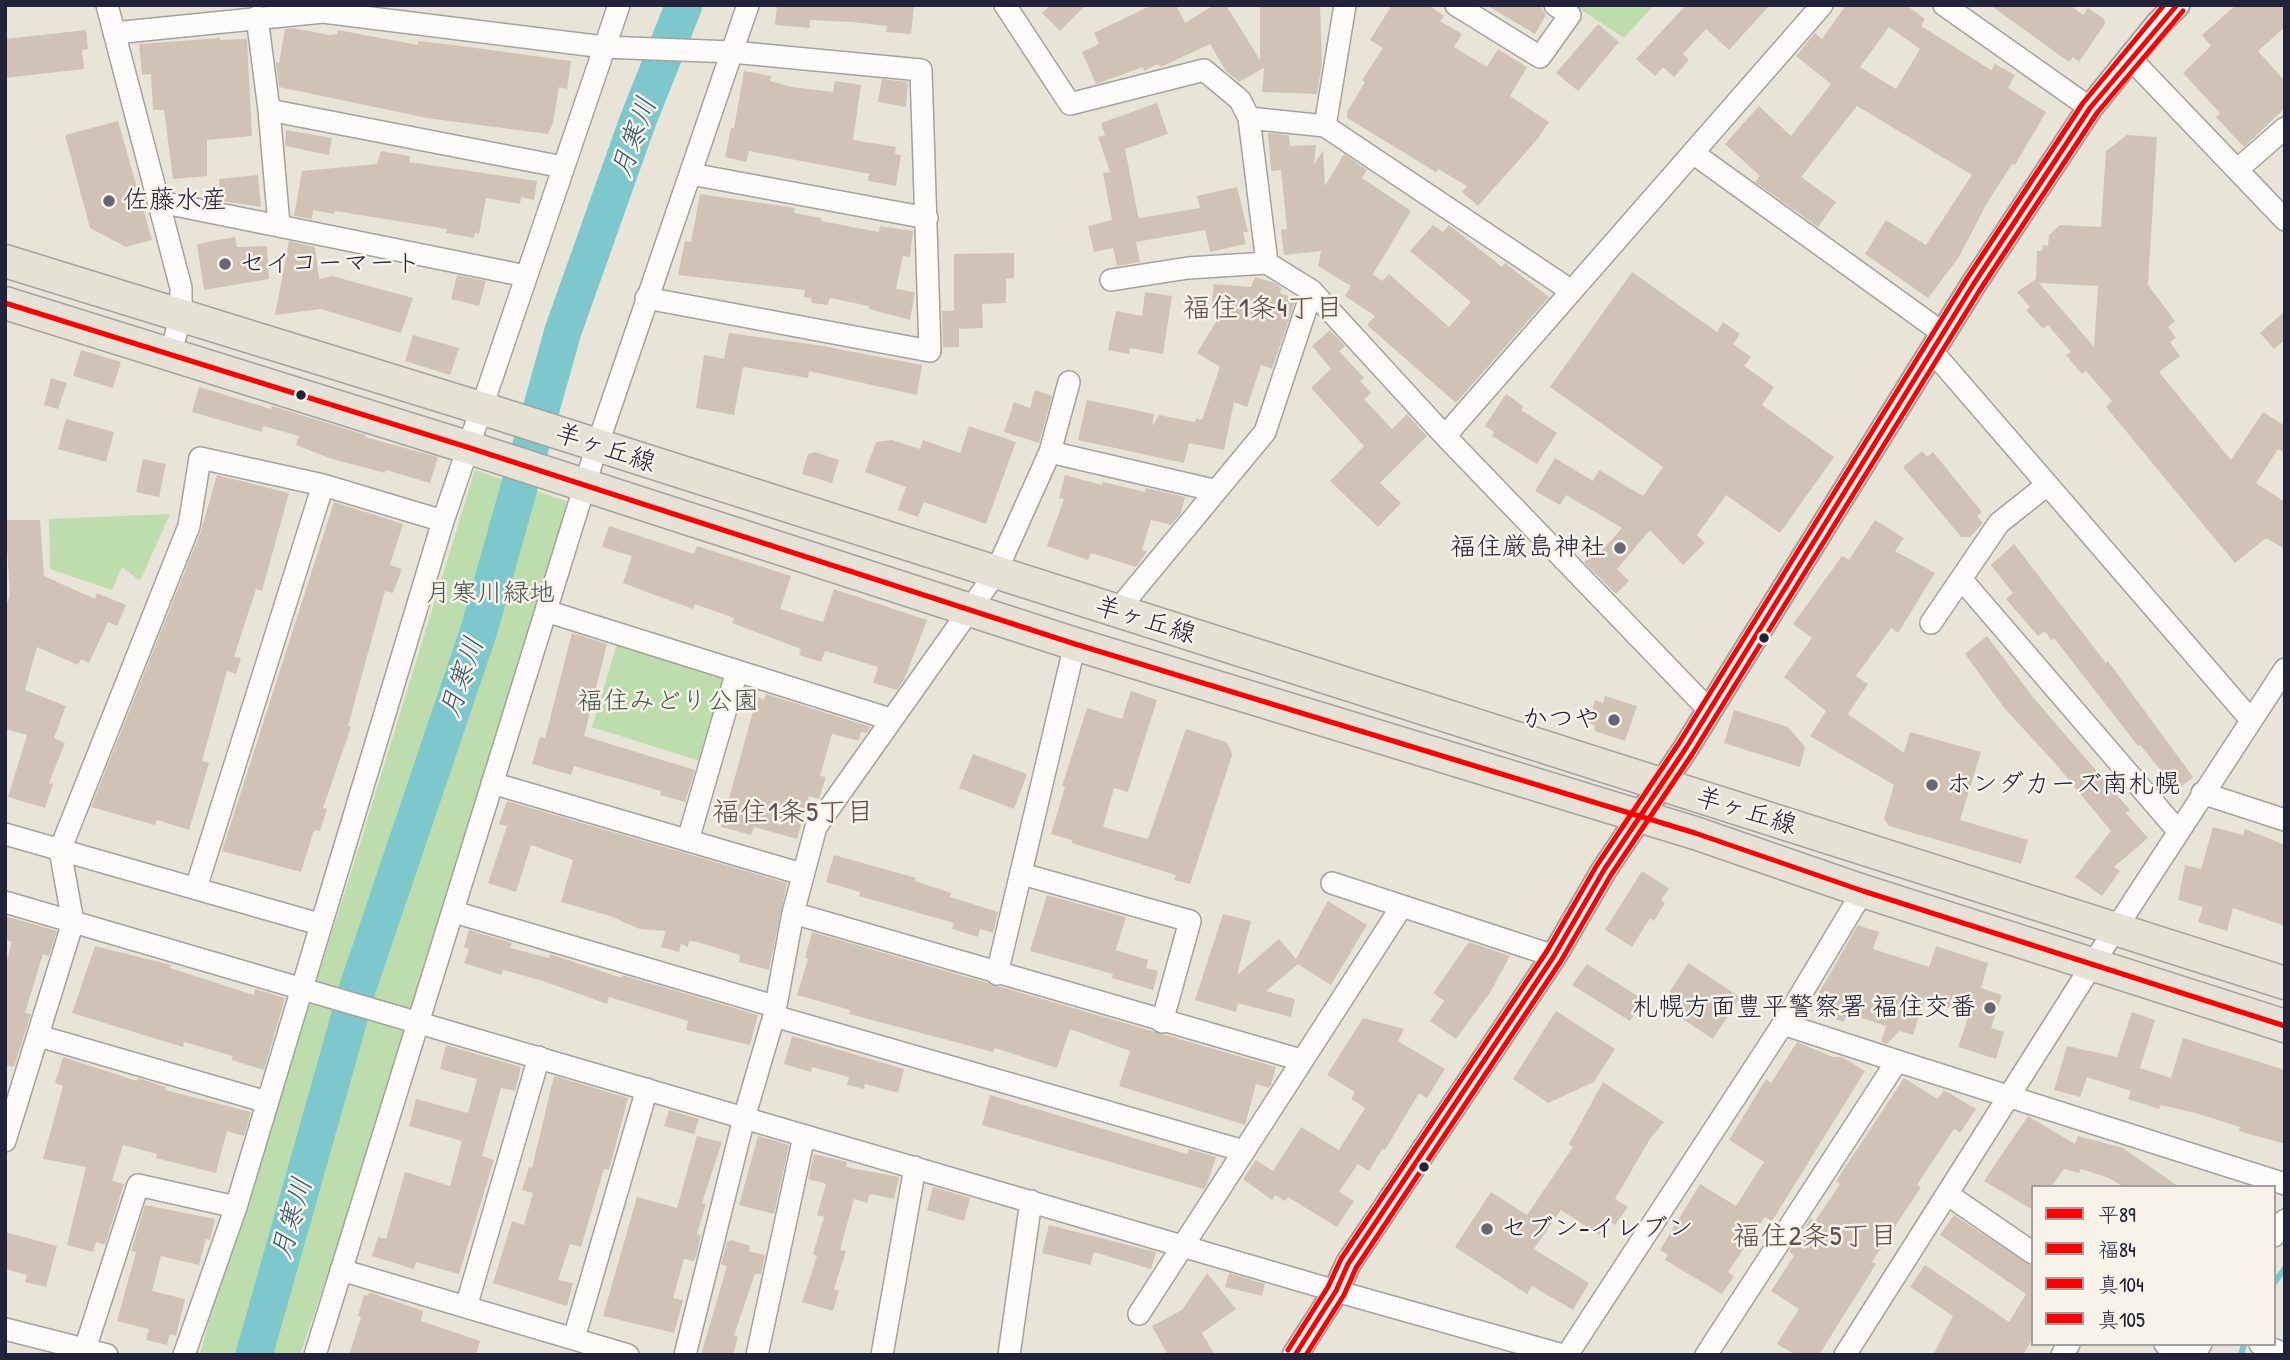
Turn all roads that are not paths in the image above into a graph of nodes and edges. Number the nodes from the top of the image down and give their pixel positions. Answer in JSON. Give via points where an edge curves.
{"nodes":[{"id":1,"x":107,"y":5,"type":"edge"},
{"id":2,"x":619,"y":5,"type":"edge"},
{"id":3,"x":748,"y":5,"type":"edge"},
{"id":4,"x":1005,"y":5,"type":"edge"},
{"id":5,"x":1345,"y":5,"type":"edge"},
{"id":6,"x":1456,"y":5,"type":"edge"},
{"id":7,"x":1555,"y":5,"type":"edge"},
{"id":8,"x":1822,"y":5,"type":"edge"},
{"id":9,"x":1944,"y":5,"type":"edge"},
{"id":10,"x":2177,"y":5,"type":"edge"},
{"id":11,"x":257,"y":17,"type":"junction"},
{"id":12,"x":114,"y":33,"type":"junction"},
{"id":13,"x":612,"y":48,"type":"junction"},
{"id":14,"x":732,"y":52,"type":"junction"},
{"id":15,"x":2129,"y":57,"type":"junction"},
{"id":16,"x":2090,"y":108,"type":"junction"},
{"id":17,"x":269,"y":110,"type":"junction"},
{"id":18,"x":1249,"y":118,"type":"junction"},
{"id":19,"x":1325,"y":127,"type":"junction"},
{"id":20,"x":2285,"y":128,"type":"edge"},
{"id":21,"x":1693,"y":153,"type":"junction"},
{"id":22,"x":563,"y":167,"type":"junction"},
{"id":23,"x":2238,"y":169,"type":"junction"},
{"id":24,"x":691,"y":174,"type":"junction"},
{"id":25,"x":160,"y":202,"type":"junction"},
{"id":26,"x":2282,"y":212,"type":"edge"},
{"id":27,"x":927,"y":218,"type":"junction"},
{"id":28,"x":279,"y":225,"type":"junction"},
{"id":29,"x":5,"y":261,"type":"edge"},
{"id":30,"x":1267,"y":263,"type":"junction"},
{"id":31,"x":526,"y":276,"type":"junction"},
{"id":32,"x":1111,"y":280,"type":"dead end"},
{"id":33,"x":1570,"y":290,"type":"junction"},
{"id":34,"x":1312,"y":291,"type":"junction"},
{"id":35,"x":646,"y":298,"type":"junction"},
{"id":36,"x":5,"y":303,"type":"edge"},
{"id":37,"x":181,"y":316,"type":"junction"},
{"id":38,"x":1938,"y":342,"type":"junction"},
{"id":39,"x":170,"y":355,"type":"junction"},
{"id":40,"x":1069,"y":382,"type":"dead end"},
{"id":41,"x":492,"y":412,"type":"junction"},
{"id":42,"x":1445,"y":436,"type":"junction"},
{"id":43,"x":589,"y":444,"type":"junction"},
{"id":44,"x":480,"y":451,"type":"junction"},
{"id":45,"x":1050,"y":452,"type":"junction"},
{"id":46,"x":579,"y":484,"type":"junction"},
{"id":47,"x":323,"y":485,"type":"junction"},
{"id":48,"x":2047,"y":485,"type":"junction"},
{"id":49,"x":1213,"y":490,"type":"junction"},
{"id":50,"x":443,"y":522,"type":"junction"},
{"id":51,"x":995,"y":574,"type":"junction"},
{"id":52,"x":1962,"y":580,"type":"junction"},
{"id":53,"x":969,"y":610,"type":"junction"},
{"id":54,"x":545,"y":611,"type":"junction"},
{"id":55,"x":1116,"y":611,"type":"junction"},
{"id":56,"x":1931,"y":623,"type":"dead end"},
{"id":57,"x":1075,"y":644,"type":"junction"},
{"id":58,"x":2285,"y":669,"type":"edge"},
{"id":59,"x":737,"y":671,"type":"junction"},
{"id":60,"x":1708,"y":709,"type":"junction"},
{"id":61,"x":890,"y":719,"type":"junction"},
{"id":62,"x":2251,"y":720,"type":"junction"},
{"id":63,"x":492,"y":783,"type":"junction"},
{"id":64,"x":1660,"y":785,"type":"junction"},
{"id":65,"x":2202,"y":793,"type":"junction"},
{"id":66,"x":1638,"y":818,"type":"junction"},
{"id":67,"x":2285,"y":820,"type":"edge"},
{"id":68,"x":2178,"y":831,"type":"junction"},
{"id":69,"x":5,"y":834,"type":"edge"},
{"id":70,"x":688,"y":840,"type":"junction"},
{"id":71,"x":60,"y":850,"type":"junction"},
{"id":72,"x":802,"y":874,"type":"junction"},
{"id":73,"x":1022,"y":874,"type":"junction"},
{"id":74,"x":1332,"y":883,"type":"dead end"},
{"id":75,"x":196,"y":888,"type":"junction"},
{"id":76,"x":1863,"y":891,"type":"junction"},
{"id":77,"x":5,"y":902,"type":"edge"},
{"id":78,"x":1402,"y":906,"type":"junction"},
{"id":79,"x":454,"y":912,"type":"junction"},
{"id":80,"x":793,"y":913,"type":"junction"},
{"id":81,"x":73,"y":922,"type":"junction"},
{"id":82,"x":319,"y":924,"type":"junction"},
{"id":83,"x":2116,"y":929,"type":"junction"},
{"id":84,"x":1554,"y":956,"type":"junction"},
{"id":85,"x":2092,"y":965,"type":"junction"},
{"id":86,"x":997,"y":974,"type":"junction"},
{"id":87,"x":2285,"y":983,"type":"edge"},
{"id":88,"x":301,"y":988,"type":"junction"},
{"id":89,"x":774,"y":1011,"type":"junction"},
{"id":90,"x":1162,"y":1022,"type":"junction"},
{"id":91,"x":420,"y":1023,"type":"junction"},
{"id":92,"x":1783,"y":1024,"type":"junction"},
{"id":93,"x":2285,"y":1026,"type":"edge"},
{"id":94,"x":39,"y":1036,"type":"junction"},
{"id":95,"x":538,"y":1057,"type":"junction"},
{"id":96,"x":1301,"y":1060,"type":"junction"},
{"id":97,"x":1897,"y":1061,"type":"junction"},
{"id":98,"x":647,"y":1089,"type":"junction"},
{"id":99,"x":2007,"y":1097,"type":"junction"},
{"id":100,"x":267,"y":1102,"type":"junction"},
{"id":101,"x":744,"y":1118,"type":"junction"},
{"id":102,"x":804,"y":1136,"type":"junction"},
{"id":103,"x":5,"y":1141,"type":"edge"},
{"id":104,"x":1244,"y":1151,"type":"junction"},
{"id":105,"x":915,"y":1167,"type":"junction"},
{"id":106,"x":2285,"y":1184,"type":"edge"},
{"id":107,"x":1947,"y":1194,"type":"junction"},
{"id":108,"x":1031,"y":1201,"type":"junction"},
{"id":109,"x":236,"y":1206,"type":"junction"},
{"id":110,"x":1182,"y":1246,"type":"junction"},
{"id":111,"x":2031,"y":1252,"type":"edge"},
{"id":112,"x":341,"y":1270,"type":"junction"},
{"id":113,"x":1336,"y":1291,"type":"junction"},
{"id":114,"x":466,"y":1307,"type":"junction"},
{"id":115,"x":1139,"y":1314,"type":"dead end"},
{"id":116,"x":5,"y":1329,"type":"edge"},
{"id":117,"x":574,"y":1338,"type":"junction"},
{"id":118,"x":2264,"y":1346,"type":"edge"},
{"id":119,"x":85,"y":1349,"type":"junction"},
{"id":120,"x":2285,"y":1354,"type":"edge"},
{"id":121,"x":107,"y":1355,"type":"edge"},
{"id":122,"x":184,"y":1355,"type":"edge"},
{"id":123,"x":315,"y":1355,"type":"edge"},
{"id":124,"x":628,"y":1355,"type":"edge"},
{"id":125,"x":685,"y":1355,"type":"edge"},
{"id":126,"x":757,"y":1355,"type":"edge"},
{"id":127,"x":882,"y":1355,"type":"edge"},
{"id":128,"x":1009,"y":1355,"type":"edge"},
{"id":129,"x":1295,"y":1355,"type":"edge"},
{"id":130,"x":1565,"y":1355,"type":"edge"},
{"id":131,"x":1706,"y":1355,"type":"edge"},
{"id":132,"x":1845,"y":1355,"type":"edge"}],
"edges":[{"from":1,"to":12,"type":"street"},
{"from":2,"to":13,"type":"street"},
{"from":3,"to":14,"type":"street"},
{"from":4,"to":18,"type":"street","via":[[1070,104],[1204,70],[1240,100]]},
{"from":5,"to":19,"type":"street"},
{"from":6,"to":7,"type":"street","via":[[1540,57],[1570,15]]},
{"from":8,"to":21,"type":"street"},
{"from":9,"to":16,"type":"street"},
{"from":10,"to":15,"type":"street"},
{"from":11,"to":12,"type":"street"},
{"from":11,"to":13,"type":"street","via":[[323,12]]},
{"from":11,"to":17,"type":"street"},
{"from":12,"to":25,"type":"street"},
{"from":13,"to":14,"type":"street"},
{"from":13,"to":22,"type":"street"},
{"from":14,"to":24,"type":"street"},
{"from":14,"to":27,"type":"street","via":[[921,69]]},
{"from":15,"to":16,"type":"street"},
{"from":15,"to":23,"type":"street"},
{"from":16,"to":38,"type":"street"},
{"from":17,"to":22,"type":"street"},
{"from":17,"to":28,"type":"street"},
{"from":18,"to":19,"type":"street"},
{"from":18,"to":30,"type":"street"},
{"from":19,"to":33,"type":"street"},
{"from":20,"to":23,"type":"street"},
{"from":21,"to":33,"type":"street"},
{"from":21,"to":38,"type":"street"},
{"from":22,"to":31,"type":"street"},
{"from":23,"to":26,"type":"street"},
{"from":24,"to":27,"type":"street"},
{"from":24,"to":35,"type":"street"},
{"from":25,"to":28,"type":"street"},
{"from":25,"to":37,"type":"street","via":[[181,288]]},
{"from":27,"to":35,"type":"street","via":[[930,351]]},
{"from":28,"to":31,"type":"street"},
{"from":29,"to":37,"type":"main road","name":"羊ヶ丘線"},
{"from":30,"to":32,"type":"street","via":[[1188,268]]},
{"from":30,"to":34,"type":"street"},
{"from":31,"to":41,"type":"street"},
{"from":33,"to":42,"type":"street"},
{"from":34,"to":42,"type":"street"},
{"from":34,"to":49,"type":"street","via":[[1265,432]]},
{"from":35,"to":43,"type":"street"},
{"from":36,"to":39,"type":"main road","name":"羊ヶ丘線"},
{"from":37,"to":39,"type":"street"},
{"from":37,"to":41,"type":"main road","name":"羊ヶ丘線"},
{"from":38,"to":48,"type":"street","via":[[1959,379]]},
{"from":38,"to":60,"type":"street"},
{"from":39,"to":44,"type":"main road","name":"羊ヶ丘線"},
{"from":40,"to":45,"type":"street"},
{"from":41,"to":43,"type":"main road","name":"羊ヶ丘線"},
{"from":41,"to":44,"type":"street"},
{"from":42,"to":60,"type":"street"},
{"from":43,"to":46,"type":"street"},
{"from":43,"to":51,"type":"main road","name":"羊ヶ丘線"},
{"from":44,"to":46,"type":"main road","name":"羊ヶ丘線"},
{"from":44,"to":50,"type":"street"},
{"from":45,"to":49,"type":"street"},
{"from":45,"to":51,"type":"street"},
{"from":46,"to":53,"type":"main road","name":"羊ヶ丘線"},
{"from":46,"to":54,"type":"street"},
{"from":47,"to":50,"type":"street"},
{"from":47,"to":71,"type":"street","via":[[200,458],[189,526]]},
{"from":47,"to":75,"type":"street"},
{"from":48,"to":52,"type":"street","via":[[1999,523]]},
{"from":48,"to":62,"type":"street"},
{"from":49,"to":55,"type":"street"},
{"from":50,"to":82,"type":"street"},
{"from":51,"to":53,"type":"street"},
{"from":51,"to":55,"type":"main road","name":"羊ヶ丘線"},
{"from":52,"to":56,"type":"street"},
{"from":52,"to":68,"type":"street"},
{"from":53,"to":57,"type":"main road","name":"羊ヶ丘線"},
{"from":53,"to":61,"type":"street"},
{"from":54,"to":59,"type":"street"},
{"from":54,"to":63,"type":"street"},
{"from":55,"to":64,"type":"main road","name":"羊ヶ丘線"},
{"from":57,"to":66,"type":"main road","name":"羊ヶ丘線"},
{"from":57,"to":73,"type":"street"},
{"from":58,"to":62,"type":"street"},
{"from":59,"to":61,"type":"street"},
{"from":59,"to":70,"type":"street"},
{"from":60,"to":64,"type":"street"},
{"from":61,"to":72,"type":"street","via":[[816,827]]},
{"from":62,"to":65,"type":"street"},
{"from":63,"to":70,"type":"street"},
{"from":63,"to":79,"type":"street"},
{"from":64,"to":66,"type":"street"},
{"from":64,"to":83,"type":"main road","name":"羊ヶ丘線"},
{"from":65,"to":67,"type":"street"},
{"from":65,"to":68,"type":"street"},
{"from":66,"to":76,"type":"main road","name":"羊ヶ丘線"},
{"from":66,"to":84,"type":"street"},
{"from":68,"to":83,"type":"street"},
{"from":69,"to":71,"type":"street"},
{"from":70,"to":72,"type":"street"},
{"from":71,"to":75,"type":"street"},
{"from":71,"to":81,"type":"street"},
{"from":72,"to":80,"type":"street"},
{"from":73,"to":86,"type":"street"},
{"from":73,"to":90,"type":"street","via":[[1190,921]]},
{"from":74,"to":78,"type":"street"},
{"from":75,"to":82,"type":"street"},
{"from":76,"to":85,"type":"main road","name":"羊ヶ丘線"},
{"from":76,"to":92,"type":"street"},
{"from":77,"to":81,"type":"street"},
{"from":78,"to":84,"type":"street"},
{"from":78,"to":96,"type":"street"},
{"from":79,"to":89,"type":"street"},
{"from":79,"to":91,"type":"street"},
{"from":80,"to":86,"type":"street"},
{"from":80,"to":89,"type":"street"},
{"from":81,"to":88,"type":"street"},
{"from":81,"to":94,"type":"street"},
{"from":82,"to":88,"type":"street"},
{"from":83,"to":85,"type":"street"},
{"from":83,"to":87,"type":"main road","name":"羊ヶ丘線"},
{"from":84,"to":113,"type":"street","via":[[1348,1264]]},
{"from":85,"to":93,"type":"main road","name":"羊ヶ丘線"},
{"from":85,"to":99,"type":"street"},
{"from":86,"to":90,"type":"street"},
{"from":88,"to":91,"type":"street"},
{"from":88,"to":100,"type":"street"},
{"from":89,"to":101,"type":"street"},
{"from":89,"to":104,"type":"street"},
{"from":90,"to":96,"type":"street"},
{"from":91,"to":95,"type":"street"},
{"from":91,"to":112,"type":"street"},
{"from":92,"to":97,"type":"street"},
{"from":92,"to":130,"type":"street"},
{"from":94,"to":100,"type":"street"},
{"from":94,"to":103,"type":"street"},
{"from":95,"to":98,"type":"street"},
{"from":95,"to":114,"type":"street"},
{"from":96,"to":104,"type":"street"},
{"from":97,"to":99,"type":"street"},
{"from":97,"to":131,"type":"street"},
{"from":98,"to":101,"type":"street"},
{"from":98,"to":117,"type":"street"},
{"from":99,"to":106,"type":"street"},
{"from":99,"to":107,"type":"street"},
{"from":100,"to":109,"type":"street"},
{"from":101,"to":102,"type":"street"},
{"from":101,"to":125,"type":"street"},
{"from":102,"to":105,"type":"street"},
{"from":102,"to":126,"type":"street"},
{"from":104,"to":110,"type":"street"},
{"from":105,"to":108,"type":"street"},
{"from":105,"to":127,"type":"street"},
{"from":107,"to":111,"type":"street"},
{"from":107,"to":132,"type":"street"},
{"from":108,"to":110,"type":"street"},
{"from":108,"to":128,"type":"street"},
{"from":109,"to":119,"type":"street","via":[[138,1185]]},
{"from":109,"to":122,"type":"street"},
{"from":110,"to":113,"type":"street"},
{"from":110,"to":115,"type":"street"},
{"from":112,"to":114,"type":"street"},
{"from":112,"to":123,"type":"street"},
{"from":113,"to":129,"type":"street"},
{"from":113,"to":130,"type":"street"},
{"from":114,"to":117,"type":"street"},
{"from":116,"to":119,"type":"street"},
{"from":117,"to":124,"type":"street"},
{"from":118,"to":120,"type":"street"},
{"from":119,"to":121,"type":"street"}]}
